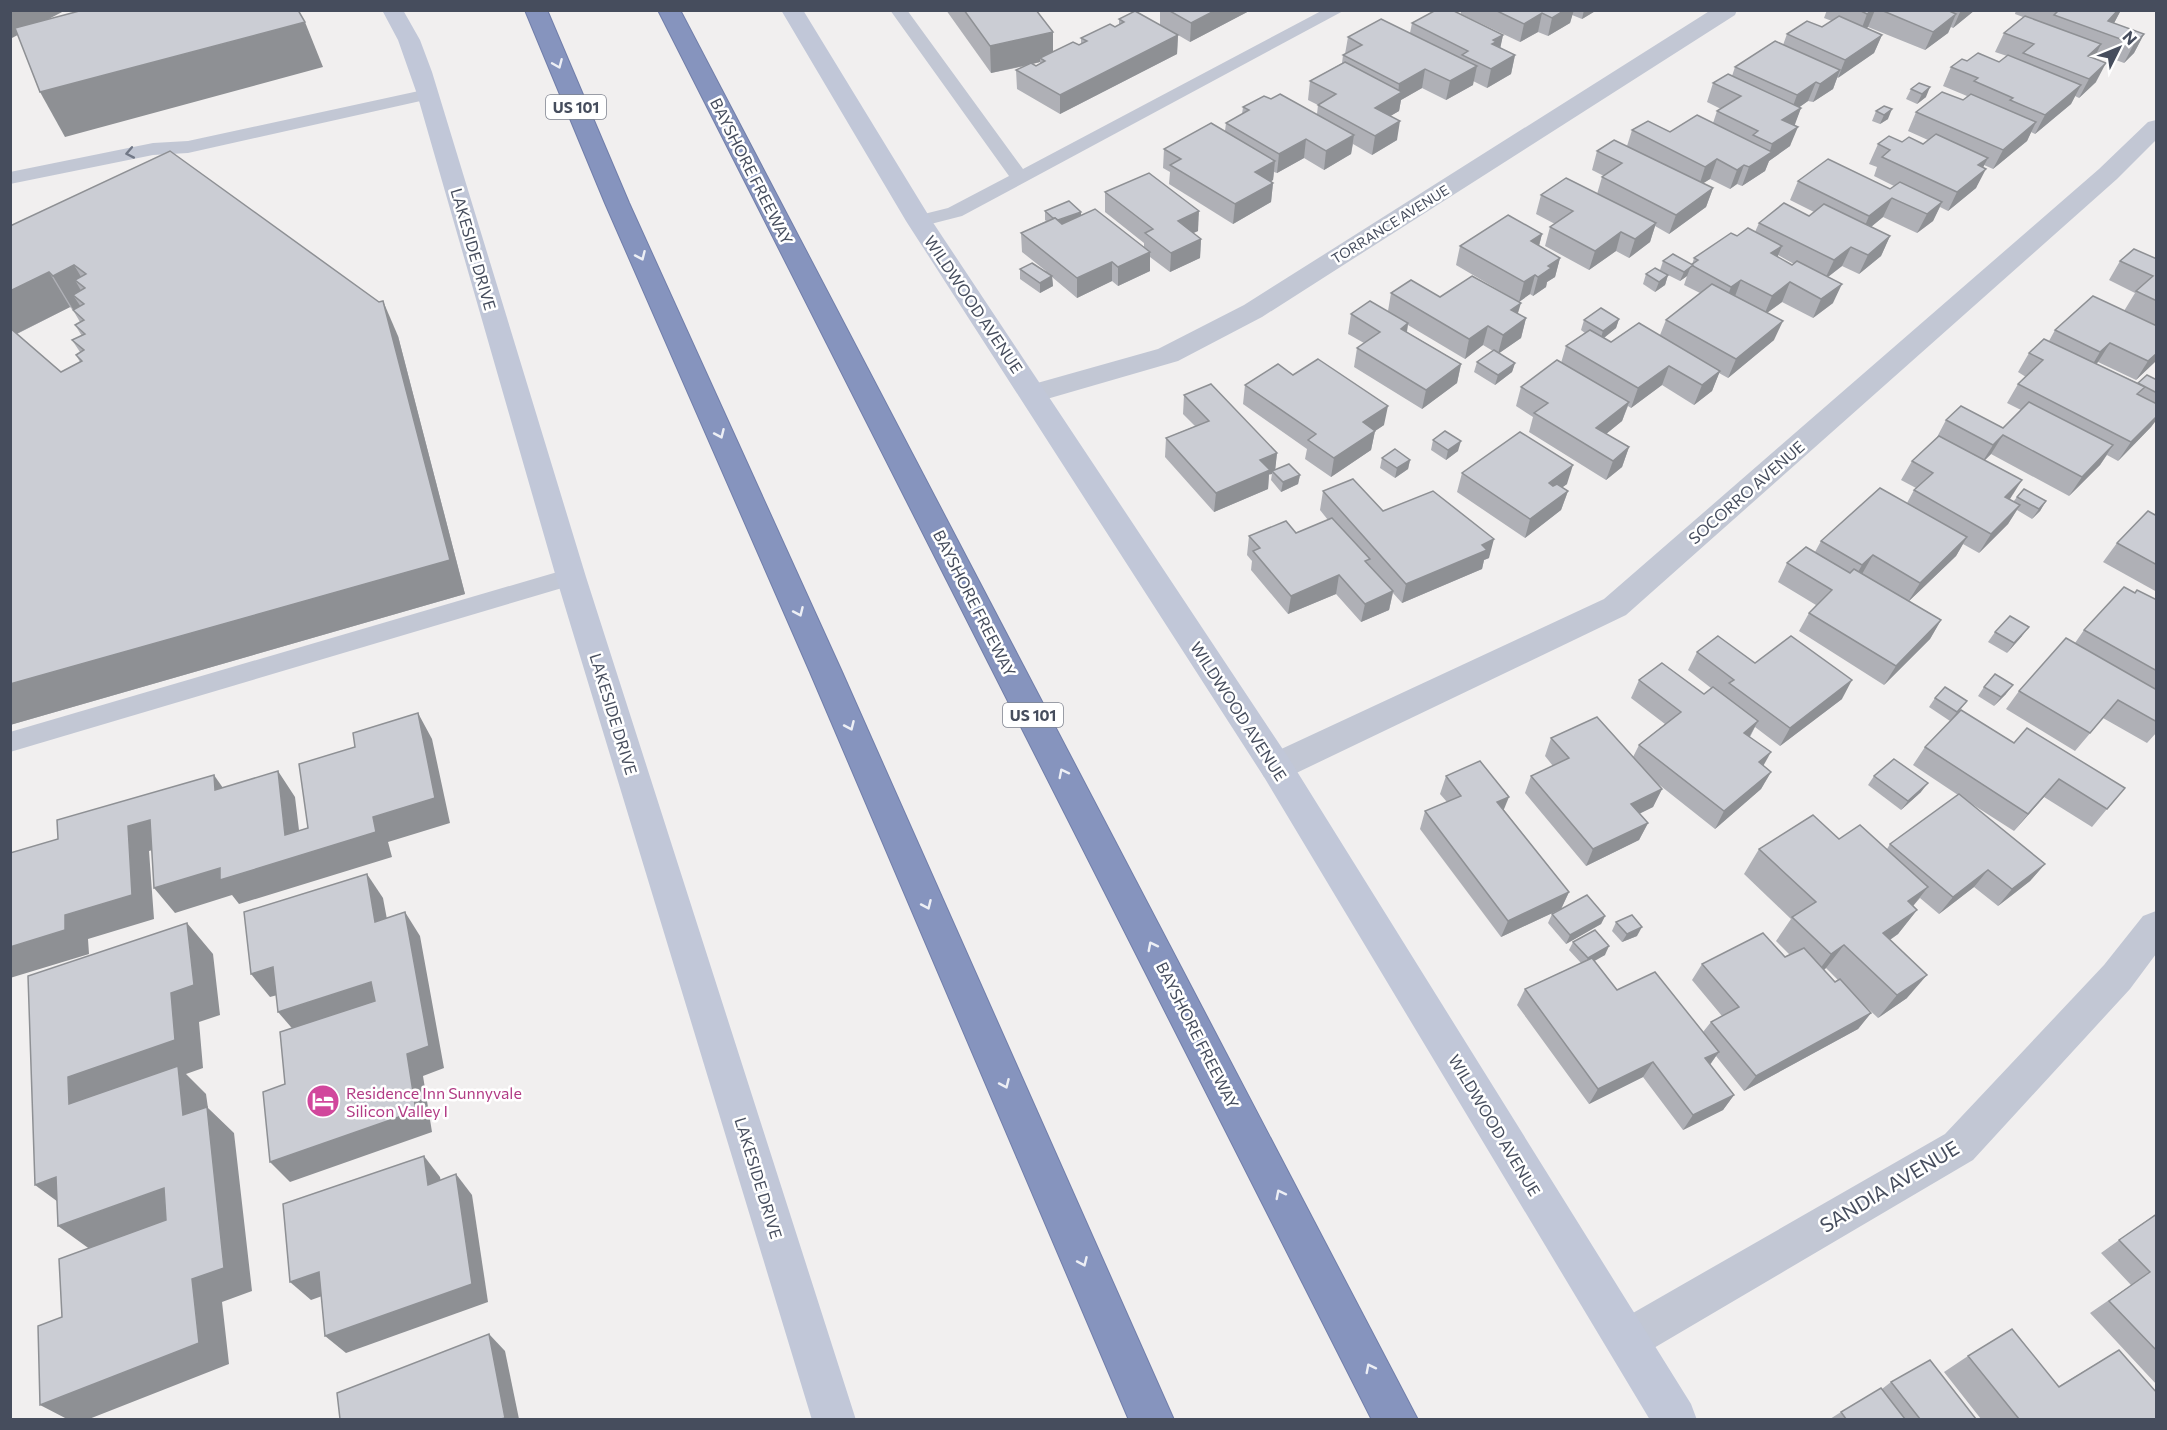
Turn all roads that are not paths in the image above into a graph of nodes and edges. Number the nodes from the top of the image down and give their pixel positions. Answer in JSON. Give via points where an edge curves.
{"nodes":[{"id":1,"x":392,"y":10,"type":"edge"},
{"id":2,"x":536,"y":10,"type":"edge"},
{"id":3,"x":669,"y":10,"type":"edge"},
{"id":4,"x":792,"y":10,"type":"edge"},
{"id":5,"x":898,"y":10,"type":"edge"},
{"id":6,"x":1337,"y":10,"type":"edge"},
{"id":7,"x":1727,"y":10,"type":"edge"},
{"id":8,"x":428,"y":94,"type":"junction"},
{"id":9,"x":2157,"y":127,"type":"edge"},
{"id":10,"x":188,"y":147,"type":"junction"},
{"id":11,"x":149,"y":170,"type":"edge"},
{"id":12,"x":10,"y":178,"type":"edge"},
{"id":13,"x":1020,"y":178,"type":"junction"},
{"id":14,"x":919,"y":221,"type":"junction"},
{"id":15,"x":1033,"y":394,"type":"junction"},
{"id":16,"x":571,"y":577,"type":"junction"},
{"id":17,"x":10,"y":742,"type":"edge"},
{"id":18,"x":1276,"y":767,"type":"junction"},
{"id":19,"x":2157,"y":927,"type":"edge"},
{"id":20,"x":1627,"y":1340,"type":"junction"},
{"id":21,"x":834,"y":1419,"type":"edge"},
{"id":22,"x":1152,"y":1419,"type":"edge"},
{"id":23,"x":1396,"y":1419,"type":"edge"},
{"id":24,"x":1675,"y":1419,"type":"edge"}],
"edges":[{"from":1,"to":8,"type":"street","name":"LAKESIDE DRIVE","via":[[418,62]]},
{"from":2,"to":22,"type":"highway","number":"US 101","one_way":true,"via":[[617,203]]},
{"from":23,"to":3,"type":"highway","name":"BAYSHORE FREEWAY","number":"US 101","one_way":true},
{"from":4,"to":14,"type":"street","name":"WILDWOOD AVENUE"},
{"from":5,"to":13,"type":"lane"},
{"from":6,"to":13,"type":"lane"},
{"from":7,"to":15,"type":"street","name":"TORRANCE AVENUE","via":[[1253,311],[1168,355]]},
{"from":8,"to":10,"type":"lane"},
{"from":8,"to":16,"type":"street","name":"LAKESIDE DRIVE"},
{"from":9,"to":18,"type":"street","name":"SOCORRO AVENUE","via":[[1615,607]]},
{"from":10,"to":11,"type":"lane"},
{"from":10,"to":12,"type":"lane","one_way":true,"via":[[153,149]]},
{"from":13,"to":14,"type":"lane","via":[[955,212]]},
{"from":14,"to":15,"type":"street","name":"WILDWOOD AVENUE"},
{"from":15,"to":18,"type":"street","name":"WILDWOOD AVENUE"},
{"from":16,"to":17,"type":"lane"},
{"from":16,"to":21,"type":"street","name":"LAKESIDE DRIVE"},
{"from":18,"to":20,"type":"street","name":"WILDWOOD AVENUE"},
{"from":19,"to":20,"type":"street","name":"SANDIA AVENUE","via":[[2117,977],[1959,1147]]},
{"from":20,"to":24,"type":"street","name":"WILDWOOD AVENUE"}]}
